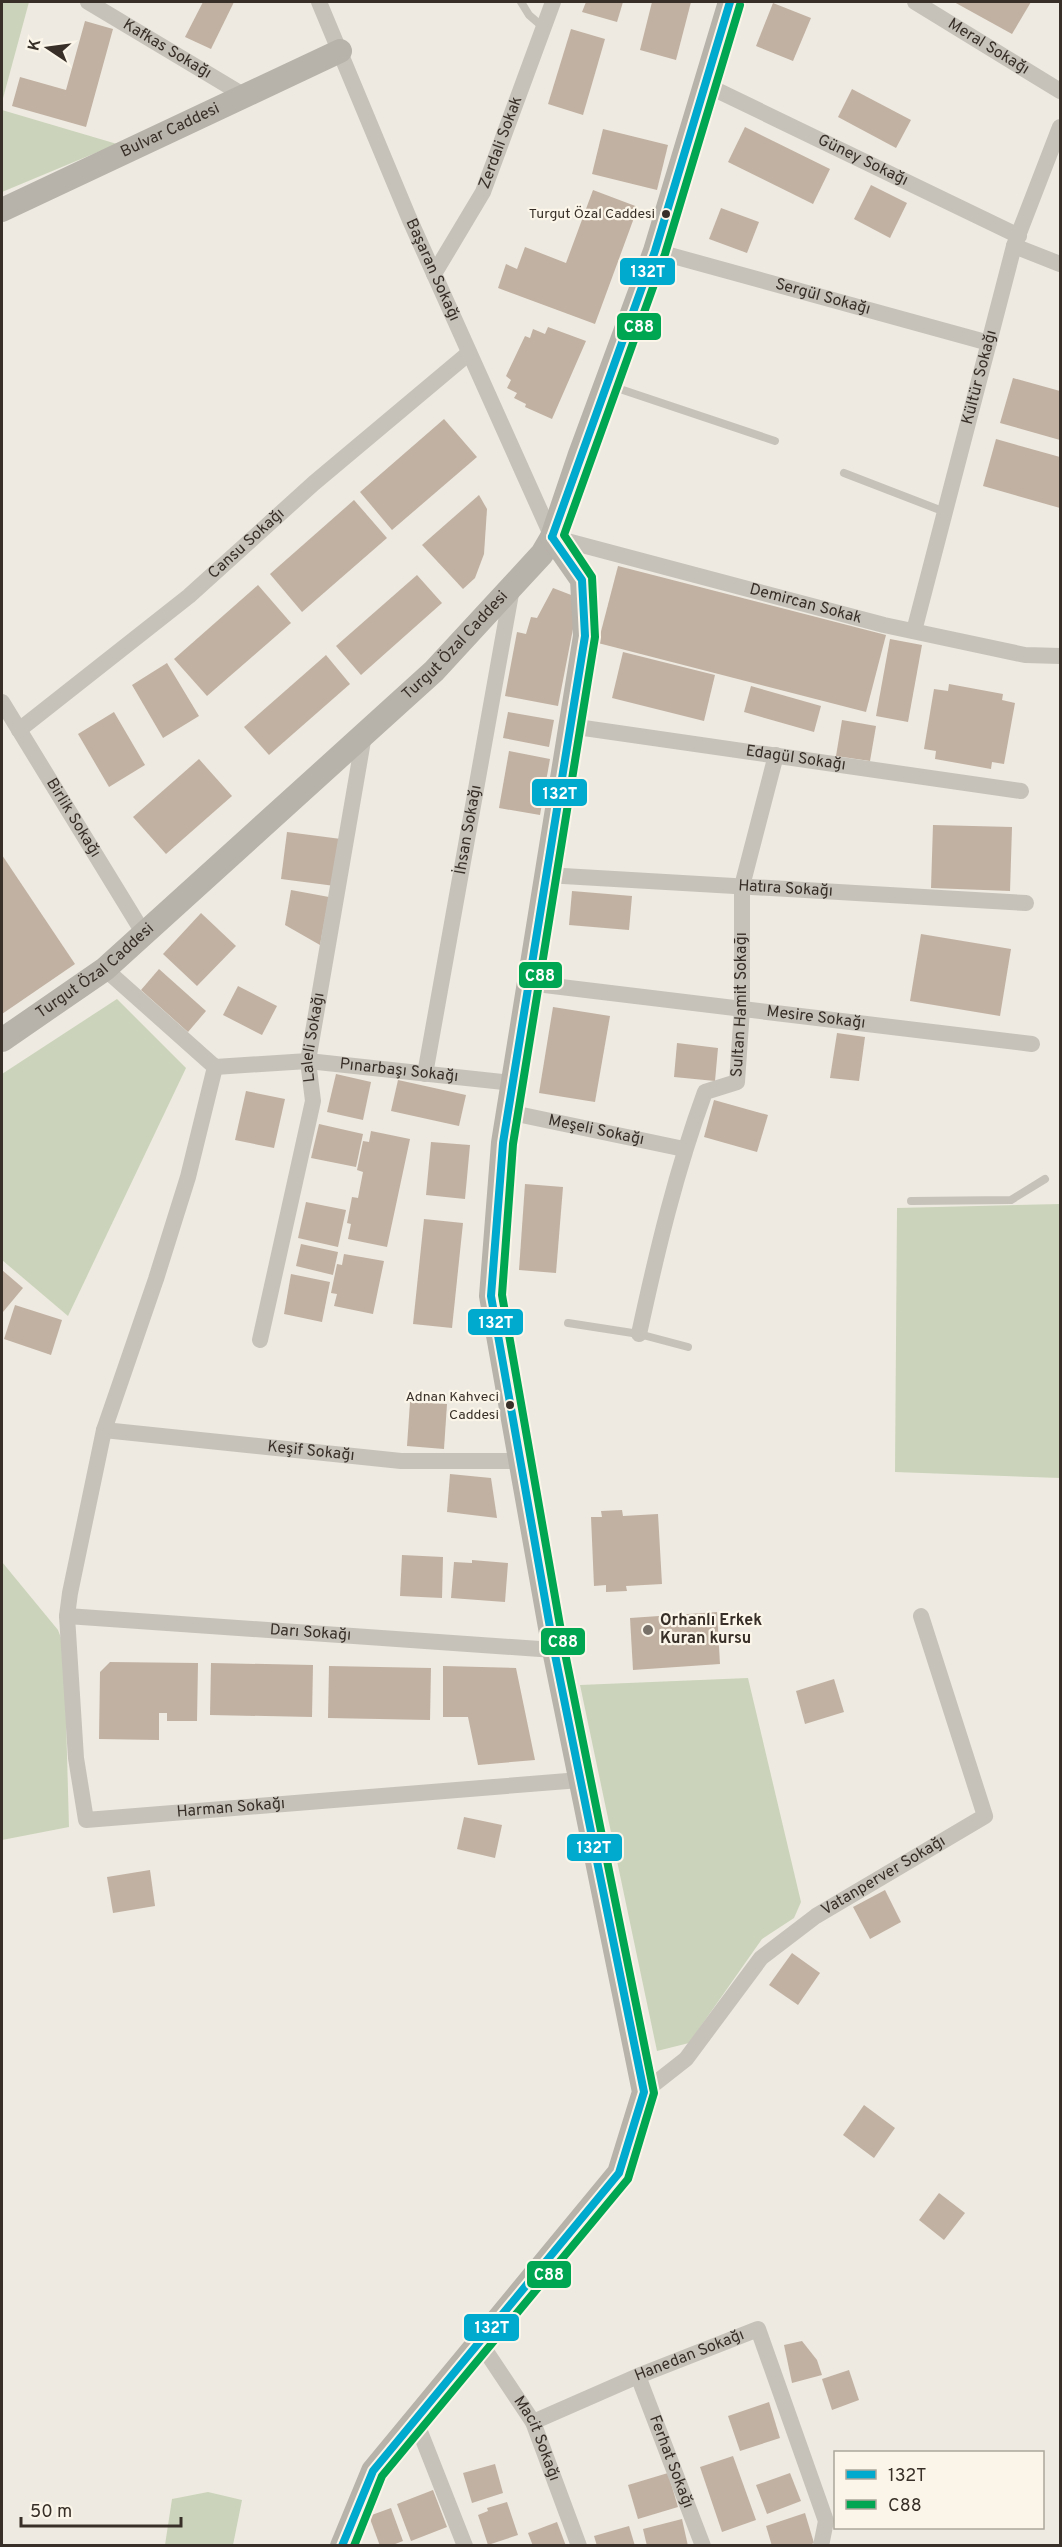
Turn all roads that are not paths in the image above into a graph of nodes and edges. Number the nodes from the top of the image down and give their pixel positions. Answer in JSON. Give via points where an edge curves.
{"nodes":[{"id":1,"x":88,"y":2,"type":"edge"},
{"id":2,"x":319,"y":2,"type":"edge"},
{"id":3,"x":521,"y":2,"type":"edge"},
{"id":4,"x":553,"y":2,"type":"edge"},
{"id":5,"x":730,"y":2,"type":"edge"},
{"id":6,"x":915,"y":2,"type":"edge"},
{"id":7,"x":544,"y":28,"type":"junction"},
{"id":8,"x":340,"y":51,"type":"junction"},
{"id":9,"x":706,"y":85,"type":"junction"},
{"id":10,"x":1060,"y":91,"type":"edge"},
{"id":11,"x":245,"y":96,"type":"junction"},
{"id":12,"x":1060,"y":127,"type":"edge"},
{"id":13,"x":2,"y":210,"type":"edge"},
{"id":14,"x":1017,"y":241,"type":"junction"},
{"id":15,"x":655,"y":251,"type":"junction"},
{"id":16,"x":1060,"y":264,"type":"edge"},
{"id":17,"x":434,"y":274,"type":"junction"},
{"id":18,"x":989,"y":343,"type":"junction"},
{"id":19,"x":469,"y":353,"type":"junction"},
{"id":20,"x":606,"y":384,"type":"junction"},
{"id":21,"x":775,"y":441,"type":"dead end"},
{"id":22,"x":844,"y":473,"type":"dead end"},
{"id":23,"x":945,"y":512,"type":"junction"},
{"id":24,"x":552,"y":537,"type":"junction"},
{"id":25,"x":512,"y":587,"type":"junction"},
{"id":26,"x":914,"y":631,"type":"junction"},
{"id":27,"x":1060,"y":656,"type":"edge"},
{"id":28,"x":2,"y":702,"type":"edge"},
{"id":29,"x":570,"y":726,"type":"junction"},
{"id":30,"x":19,"y":730,"type":"junction"},
{"id":31,"x":364,"y":735,"type":"junction"},
{"id":32,"x":776,"y":755,"type":"junction"},
{"id":33,"x":1020,"y":791,"type":"dead end"},
{"id":34,"x":546,"y":875,"type":"junction"},
{"id":35,"x":742,"y":886,"type":"junction"},
{"id":36,"x":1026,"y":903,"type":"dead end"},
{"id":37,"x":144,"y":934,"type":"junction"},
{"id":38,"x":105,"y":969,"type":"junction"},
{"id":39,"x":528,"y":983,"type":"junction"},
{"id":40,"x":742,"y":1009,"type":"junction"},
{"id":41,"x":2,"y":1040,"type":"edge"},
{"id":42,"x":1032,"y":1044,"type":"dead end"},
{"id":43,"x":308,"y":1061,"type":"junction"},
{"id":44,"x":215,"y":1067,"type":"junction"},
{"id":45,"x":425,"y":1074,"type":"junction"},
{"id":46,"x":512,"y":1083,"type":"junction"},
{"id":47,"x":508,"y":1112,"type":"junction"},
{"id":48,"x":684,"y":1149,"type":"junction"},
{"id":49,"x":1045,"y":1179,"type":"dead end"},
{"id":50,"x":911,"y":1201,"type":"dead end"},
{"id":51,"x":568,"y":1323,"type":"dead end"},
{"id":52,"x":639,"y":1334,"type":"junction"},
{"id":53,"x":260,"y":1340,"type":"dead end"},
{"id":54,"x":688,"y":1347,"type":"dead end"},
{"id":55,"x":104,"y":1430,"type":"junction"},
{"id":56,"x":520,"y":1461,"type":"junction"},
{"id":57,"x":67,"y":1616,"type":"junction"},
{"id":58,"x":921,"y":1616,"type":"dead end"},
{"id":59,"x":554,"y":1650,"type":"junction"},
{"id":60,"x":580,"y":1780,"type":"junction"},
{"id":61,"x":644,"y":2092,"type":"junction"},
{"id":62,"x":479,"y":2341,"type":"junction"},
{"id":63,"x":639,"y":2376,"type":"junction"},
{"id":64,"x":415,"y":2420,"type":"junction"},
{"id":65,"x":533,"y":2422,"type":"junction"},
{"id":66,"x":342,"y":2546,"type":"edge"},
{"id":67,"x":465,"y":2546,"type":"edge"},
{"id":68,"x":579,"y":2546,"type":"edge"},
{"id":69,"x":703,"y":2546,"type":"edge"},
{"id":70,"x":821,"y":2546,"type":"edge"}],
"edges":[{"from":1,"to":11,"type":"street","name":"Kafkas Sokağı"},
{"from":2,"to":8,"type":"street","name":"Başaran Sokağı"},
{"from":3,"to":7,"type":"lane"},
{"from":4,"to":7,"type":"street","name":"Zerdali Sokak"},
{"from":5,"to":9,"type":"street","name":"Turgut Özal Caddesi"},
{"from":6,"to":10,"type":"street","name":"Meral Sokağı"},
{"from":7,"to":17,"type":"street","name":"Zerdali Sokak","via":[[483,192]]},
{"from":8,"to":11,"type":"street","name":"Bulvar Caddesi"},
{"from":8,"to":17,"type":"street","name":"Başaran Sokağı"},
{"from":9,"to":14,"type":"street","name":"Güney Sokağı"},
{"from":9,"to":15,"type":"street","name":"Turgut Özal Caddesi"},
{"from":11,"to":13,"type":"street","name":"Bulvar Caddesi"},
{"from":12,"to":14,"type":"street","name":"Kültür Sokağı"},
{"from":14,"to":16,"type":"street","name":"Güney Sokağı"},
{"from":14,"to":18,"type":"street","name":"Kültür Sokağı"},
{"from":15,"to":18,"type":"street","name":"Sergül Sokağı"},
{"from":15,"to":20,"type":"street","name":"Turgut Özal Caddesi"},
{"from":17,"to":19,"type":"street","name":"Başaran Sokağı"},
{"from":18,"to":23,"type":"street","name":"Kültür Sokağı"},
{"from":19,"to":24,"type":"street","name":"Başaran Sokağı"},
{"from":19,"to":30,"type":"street","name":"Cansu Sokağı","via":[[189,596]]},
{"from":20,"to":21,"type":"lane"},
{"from":20,"to":24,"type":"street","name":"Turgut Özal Caddesi"},
{"from":22,"to":23,"type":"lane"},
{"from":23,"to":26,"type":"street","name":"Kültür Sokağı"},
{"from":24,"to":25,"type":"street","name":"Turgut Özal Caddesi"},
{"from":24,"to":26,"type":"street","name":"Demircan Sokak"},
{"from":24,"to":29,"type":"street","via":[[582,580],[585,636]]},
{"from":25,"to":31,"type":"street","name":"Turgut Özal Caddesi","via":[[434,671]]},
{"from":25,"to":45,"type":"street","name":"İhsan Sokağı"},
{"from":26,"to":27,"type":"street","name":"Demircan Sokak","via":[[1025,655]]},
{"from":28,"to":30,"type":"street","name":"Birlik Sokağı"},
{"from":29,"to":32,"type":"street","name":"Edagül Sokağı"},
{"from":29,"to":34,"type":"street"},
{"from":30,"to":37,"type":"street","name":"Birlik Sokağı"},
{"from":31,"to":37,"type":"street","name":"Turgut Özal Caddesi"},
{"from":31,"to":43,"type":"street","name":"Laleli Sokağı"},
{"from":32,"to":33,"type":"street","name":"Edagül Sokağı"},
{"from":32,"to":35,"type":"street","name":"Sultan Hamit Sokağı"},
{"from":34,"to":35,"type":"street","name":"Hatıra Sokağı"},
{"from":34,"to":39,"type":"street"},
{"from":35,"to":36,"type":"street","name":"Hatıra Sokağı"},
{"from":35,"to":40,"type":"street","name":"Sultan Hamit Sokağı"},
{"from":37,"to":38,"type":"street","name":"Turgut Özal Caddesi"},
{"from":38,"to":41,"type":"street","name":"Turgut Özal Caddesi"},
{"from":38,"to":44,"type":"street"},
{"from":39,"to":40,"type":"street","name":"Mesire Sokağı"},
{"from":39,"to":46,"type":"street"},
{"from":40,"to":42,"type":"street","name":"Mesire Sokağı"},
{"from":40,"to":48,"type":"street","name":"Sultan Hamit Sokağı","via":[[737,1082],[705,1092]]},
{"from":43,"to":44,"type":"street","name":"Pınarbaşı Sokağı"},
{"from":43,"to":45,"type":"street","name":"Pınarbaşı Sokağı"},
{"from":43,"to":53,"type":"street","name":"Laleli Sokağı","via":[[313,1101]]},
{"from":44,"to":55,"type":"street","via":[[188,1177]]},
{"from":45,"to":46,"type":"street","name":"Pınarbaşı Sokağı"},
{"from":46,"to":47,"type":"street"},
{"from":47,"to":48,"type":"street","name":"Meşeli Sokağı"},
{"from":47,"to":56,"type":"street","via":[[491,1296]]},
{"from":48,"to":52,"type":"street","name":"Sultan Hamit Sokağı"},
{"from":49,"to":50,"type":"lane","via":[[1011,1200]]},
{"from":51,"to":52,"type":"lane"},
{"from":52,"to":54,"type":"lane"},
{"from":55,"to":56,"type":"street","name":"Keşif Sokağı","via":[[401,1461]]},
{"from":55,"to":57,"type":"street"},
{"from":56,"to":59,"type":"street"},
{"from":57,"to":59,"type":"street","name":"Darı Sokağı"},
{"from":57,"to":60,"type":"street","name":"Harman Sokağı","via":[[76,1758],[86,1820]]},
{"from":58,"to":61,"type":"street","name":"Vatanperver Sokağı","via":[[986,1816],[816,1916],[761,1958],[686,2059]]},
{"from":59,"to":60,"type":"street"},
{"from":60,"to":61,"type":"street"},
{"from":61,"to":62,"type":"street","via":[[619,2173]]},
{"from":62,"to":64,"type":"street"},
{"from":62,"to":65,"type":"street","name":"Macit Sokağı"},
{"from":63,"to":65,"type":"street","name":"Hanedan Sokağı"},
{"from":63,"to":69,"type":"street","name":"Ferhat Sokağı"},
{"from":63,"to":70,"type":"street","name":"Hanedan Sokağı","via":[[758,2329],[826,2521]]},
{"from":64,"to":66,"type":"street","via":[[373,2471]]},
{"from":64,"to":67,"type":"street"},
{"from":65,"to":68,"type":"street","name":"Macit Sokağı"}]}
